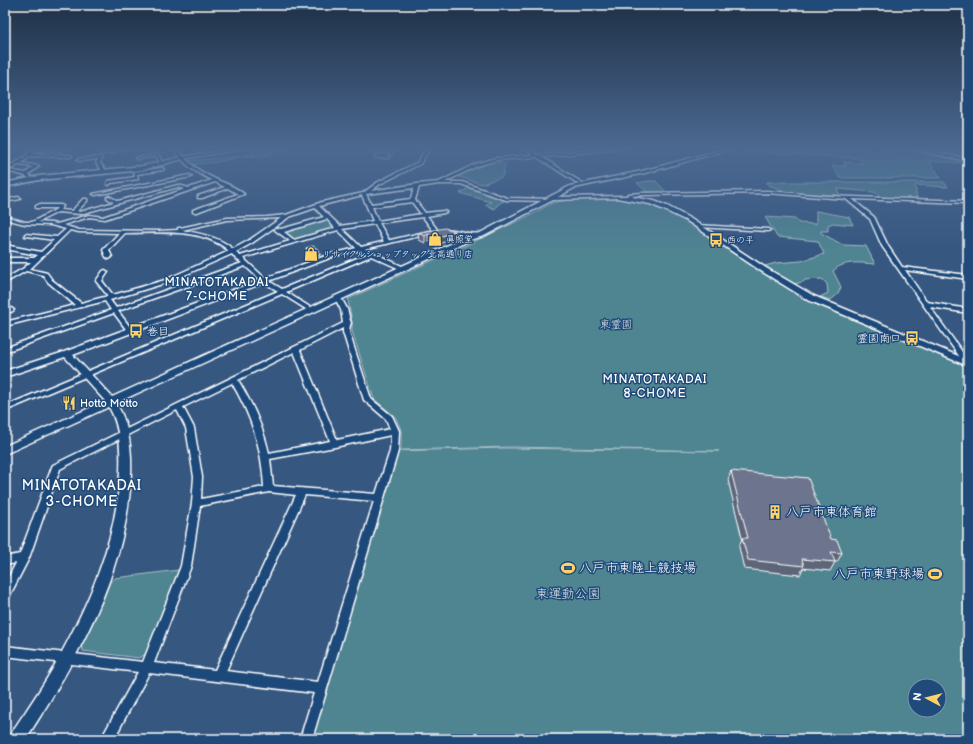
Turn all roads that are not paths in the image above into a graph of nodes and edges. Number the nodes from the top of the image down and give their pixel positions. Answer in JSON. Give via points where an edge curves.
{"nodes":[{"id":1,"x":111,"y":182,"type":"edge"},
{"id":2,"x":169,"y":182,"type":"edge"},
{"id":3,"x":212,"y":182,"type":"edge"},
{"id":4,"x":216,"y":182,"type":"edge"},
{"id":5,"x":382,"y":182,"type":"edge"},
{"id":6,"x":577,"y":182,"type":"edge"},
{"id":7,"x":597,"y":182,"type":"edge"},
{"id":8,"x":439,"y":183,"type":"joint"},
{"id":9,"x":109,"y":184,"type":"dead end"},
{"id":10,"x":417,"y":185,"type":"junction"},
{"id":11,"x":582,"y":185,"type":"junction"},
{"id":12,"x":228,"y":187,"type":"junction"},
{"id":13,"x":189,"y":190,"type":"junction"},
{"id":14,"x":139,"y":191,"type":"dead end"},
{"id":15,"x":95,"y":194,"type":"dead end"},
{"id":16,"x":364,"y":194,"type":"junction"},
{"id":17,"x":147,"y":195,"type":"junction"},
{"id":18,"x":109,"y":197,"type":"dead end"},
{"id":19,"x":200,"y":197,"type":"dead end"},
{"id":20,"x":629,"y":197,"type":"junction"},
{"id":21,"x":846,"y":197,"type":"junction"},
{"id":22,"x":551,"y":199,"type":"junction"},
{"id":23,"x":85,"y":200,"type":"dead end"},
{"id":24,"x":413,"y":200,"type":"junction"},
{"id":25,"x":5,"y":201,"type":"edge"},
{"id":26,"x":968,"y":202,"type":"edge"},
{"id":27,"x":118,"y":203,"type":"junction"},
{"id":28,"x":12,"y":204,"type":"dead end"},
{"id":29,"x":40,"y":205,"type":"dead end"},
{"id":30,"x":316,"y":206,"type":"junction"},
{"id":31,"x":369,"y":206,"type":"junction"},
{"id":32,"x":57,"y":211,"type":"junction"},
{"id":33,"x":195,"y":211,"type":"dead end"},
{"id":34,"x":444,"y":212,"type":"dead end"},
{"id":35,"x":73,"y":213,"type":"junction"},
{"id":36,"x":424,"y":215,"type":"junction"},
{"id":37,"x":287,"y":216,"type":"junction"},
{"id":38,"x":328,"y":217,"type":"junction"},
{"id":39,"x":6,"y":218,"type":"edge"},
{"id":40,"x":376,"y":222,"type":"junction"},
{"id":41,"x":32,"y":223,"type":"junction"},
{"id":42,"x":59,"y":225,"type":"junction"},
{"id":43,"x":698,"y":226,"type":"junction"},
{"id":44,"x":273,"y":227,"type":"junction"},
{"id":45,"x":339,"y":228,"type":"junction"},
{"id":46,"x":69,"y":229,"type":"junction"},
{"id":47,"x":768,"y":230,"type":"dead end"},
{"id":48,"x":172,"y":231,"type":"junction"},
{"id":49,"x":280,"y":231,"type":"junction"},
{"id":50,"x":123,"y":232,"type":"junction"},
{"id":51,"x":437,"y":232,"type":"junction"},
{"id":52,"x":27,"y":235,"type":"dead end"},
{"id":53,"x":471,"y":237,"type":"junction"},
{"id":54,"x":59,"y":239,"type":"junction"},
{"id":55,"x":293,"y":241,"type":"junction"},
{"id":56,"x":387,"y":242,"type":"junction"},
{"id":57,"x":5,"y":247,"type":"edge"},
{"id":58,"x":360,"y":248,"type":"junction"},
{"id":59,"x":231,"y":252,"type":"junction"},
{"id":60,"x":41,"y":254,"type":"junction"},
{"id":61,"x":371,"y":254,"type":"junction"},
{"id":62,"x":110,"y":257,"type":"dead end"},
{"id":63,"x":238,"y":258,"type":"junction"},
{"id":64,"x":5,"y":260,"type":"edge"},
{"id":65,"x":35,"y":260,"type":"junction"},
{"id":66,"x":245,"y":264,"type":"junction"},
{"id":67,"x":402,"y":268,"type":"junction"},
{"id":68,"x":900,"y":268,"type":"junction"},
{"id":69,"x":26,"y":269,"type":"junction"},
{"id":70,"x":105,"y":272,"type":"dead end"},
{"id":71,"x":968,"y":277,"type":"edge"},
{"id":72,"x":5,"y":281,"type":"edge"},
{"id":73,"x":265,"y":281,"type":"junction"},
{"id":74,"x":282,"y":292,"type":"junction"},
{"id":75,"x":109,"y":298,"type":"junction"},
{"id":76,"x":338,"y":298,"type":"junction"},
{"id":77,"x":79,"y":304,"type":"junction"},
{"id":78,"x":926,"y":304,"type":"junction"},
{"id":79,"x":311,"y":310,"type":"junction"},
{"id":80,"x":115,"y":311,"type":"junction"},
{"id":81,"x":968,"y":311,"type":"edge"},
{"id":82,"x":348,"y":323,"type":"junction"},
{"id":83,"x":5,"y":324,"type":"edge"},
{"id":84,"x":130,"y":330,"type":"junction"},
{"id":85,"x":5,"y":350,"type":"edge"},
{"id":86,"x":296,"y":350,"type":"junction"},
{"id":87,"x":67,"y":354,"type":"junction"},
{"id":88,"x":967,"y":363,"type":"edge"},
{"id":89,"x":5,"y":374,"type":"edge"},
{"id":90,"x":85,"y":375,"type":"junction"},
{"id":91,"x":234,"y":380,"type":"junction"},
{"id":92,"x":110,"y":401,"type":"junction"},
{"id":93,"x":179,"y":407,"type":"junction"},
{"id":94,"x":5,"y":409,"type":"edge"},
{"id":95,"x":394,"y":431,"type":"junction"},
{"id":96,"x":123,"y":435,"type":"junction"},
{"id":97,"x":334,"y":444,"type":"junction"},
{"id":98,"x":5,"y":450,"type":"edge"},
{"id":99,"x":266,"y":457,"type":"junction"},
{"id":100,"x":269,"y":489,"type":"junction"},
{"id":101,"x":302,"y":492,"type":"junction"},
{"id":102,"x":379,"y":498,"type":"junction"},
{"id":103,"x":196,"y":503,"type":"junction"},
{"id":104,"x":24,"y":558,"type":"junction"},
{"id":105,"x":5,"y":561,"type":"edge"},
{"id":106,"x":5,"y":594,"type":"edge"},
{"id":107,"x":5,"y":651,"type":"edge"},
{"id":108,"x":66,"y":658,"type":"junction"},
{"id":109,"x":146,"y":668,"type":"junction"},
{"id":110,"x":218,"y":676,"type":"junction"},
{"id":111,"x":322,"y":688,"type":"junction"},
{"id":112,"x":18,"y":739,"type":"edge"},
{"id":113,"x":107,"y":739,"type":"edge"},
{"id":114,"x":306,"y":739,"type":"edge"}],
"edges":[{"from":1,"to":9,"type":"street"},
{"from":2,"to":15,"type":"street"},
{"from":3,"to":13,"type":"street"},
{"from":4,"to":12,"type":"street"},
{"from":5,"to":16,"type":"street"},
{"from":6,"to":11,"type":"street"},
{"from":7,"to":11,"type":"street"},
{"from":8,"to":10,"type":"street"},
{"from":8,"to":22,"type":"street","via":[[468,185],[506,200]]},
{"from":10,"to":16,"type":"street"},
{"from":10,"to":24,"type":"street"},
{"from":11,"to":22,"type":"street"},
{"from":12,"to":19,"type":"street"},
{"from":12,"to":33,"type":"street","via":[[242,194]]},
{"from":13,"to":17,"type":"street","via":[[178,186]]},
{"from":13,"to":42,"type":"street","via":[[103,218],[89,216]]},
{"from":14,"to":17,"type":"street"},
{"from":16,"to":30,"type":"street"},
{"from":16,"to":31,"type":"street"},
{"from":17,"to":27,"type":"street"},
{"from":18,"to":27,"type":"street"},
{"from":20,"to":21,"type":"street","via":[[642,194],[735,191]]},
{"from":20,"to":22,"type":"street"},
{"from":20,"to":43,"type":"street","via":[[668,208]]},
{"from":21,"to":26,"type":"street"},
{"from":21,"to":68,"type":"street","via":[[868,212],[885,246]]},
{"from":22,"to":53,"type":"street","via":[[482,235]]},
{"from":23,"to":35,"type":"street"},
{"from":24,"to":31,"type":"street"},
{"from":24,"to":36,"type":"street"},
{"from":25,"to":28,"type":"street","via":[[19,197]]},
{"from":27,"to":35,"type":"street"},
{"from":29,"to":32,"type":"street","via":[[38,207],[61,206]]},
{"from":30,"to":37,"type":"street"},
{"from":30,"to":38,"type":"street"},
{"from":31,"to":40,"type":"street"},
{"from":32,"to":35,"type":"street"},
{"from":32,"to":41,"type":"street"},
{"from":34,"to":36,"type":"street"},
{"from":36,"to":40,"type":"street"},
{"from":36,"to":51,"type":"street"},
{"from":37,"to":44,"type":"street"},
{"from":37,"to":48,"type":"street","via":[[227,219]]},
{"from":38,"to":45,"type":"street"},
{"from":38,"to":49,"type":"street"},
{"from":39,"to":41,"type":"street"},
{"from":40,"to":45,"type":"street"},
{"from":40,"to":56,"type":"street"},
{"from":41,"to":42,"type":"street"},
{"from":42,"to":46,"type":"street"},
{"from":43,"to":47,"type":"street"},
{"from":43,"to":88,"type":"street","via":[[811,298]]},
{"from":44,"to":49,"type":"street"},
{"from":44,"to":59,"type":"street"},
{"from":45,"to":55,"type":"street"},
{"from":45,"to":58,"type":"street"},
{"from":46,"to":50,"type":"street"},
{"from":46,"to":54,"type":"street"},
{"from":48,"to":50,"type":"street"},
{"from":48,"to":59,"type":"street","via":[[211,238],[222,243]]},
{"from":49,"to":55,"type":"street"},
{"from":50,"to":62,"type":"street","via":[[106,250]]},
{"from":51,"to":53,"type":"street","via":[[456,231]]},
{"from":51,"to":56,"type":"street"},
{"from":52,"to":54,"type":"street"},
{"from":53,"to":67,"type":"street"},
{"from":54,"to":60,"type":"street"},
{"from":55,"to":63,"type":"street"},
{"from":56,"to":58,"type":"street"},
{"from":57,"to":60,"type":"street"},
{"from":58,"to":61,"type":"street"},
{"from":58,"to":73,"type":"street","via":[[333,255]]},
{"from":59,"to":63,"type":"street"},
{"from":59,"to":75,"type":"street","via":[[167,281]]},
{"from":60,"to":65,"type":"street"},
{"from":61,"to":67,"type":"street"},
{"from":61,"to":74,"type":"street"},
{"from":63,"to":66,"type":"street"},
{"from":64,"to":65,"type":"street"},
{"from":65,"to":69,"type":"street"},
{"from":66,"to":73,"type":"street"},
{"from":66,"to":80,"type":"street"},
{"from":67,"to":76,"type":"street"},
{"from":68,"to":71,"type":"street"},
{"from":68,"to":78,"type":"street"},
{"from":69,"to":72,"type":"street"},
{"from":69,"to":77,"type":"street","via":[[45,274]]},
{"from":70,"to":75,"type":"street","via":[[98,281]]},
{"from":73,"to":74,"type":"street"},
{"from":73,"to":84,"type":"street"},
{"from":74,"to":79,"type":"street"},
{"from":74,"to":90,"type":"street"},
{"from":75,"to":77,"type":"street"},
{"from":75,"to":80,"type":"street"},
{"from":76,"to":79,"type":"street"},
{"from":76,"to":82,"type":"street"},
{"from":77,"to":83,"type":"street"},
{"from":78,"to":81,"type":"street"},
{"from":78,"to":88,"type":"street"},
{"from":79,"to":92,"type":"street"},
{"from":80,"to":84,"type":"street"},
{"from":80,"to":85,"type":"street"},
{"from":82,"to":86,"type":"street"},
{"from":82,"to":95,"type":"street","via":[[346,332],[368,400],[389,418]]},
{"from":84,"to":87,"type":"street"},
{"from":86,"to":91,"type":"street"},
{"from":86,"to":97,"type":"street"},
{"from":87,"to":89,"type":"street"},
{"from":87,"to":90,"type":"street"},
{"from":90,"to":92,"type":"street"},
{"from":90,"to":94,"type":"street"},
{"from":91,"to":93,"type":"street"},
{"from":91,"to":99,"type":"street","via":[[255,422]]},
{"from":92,"to":96,"type":"street","via":[[117,412]]},
{"from":92,"to":98,"type":"street"},
{"from":93,"to":96,"type":"street"},
{"from":93,"to":103,"type":"street","via":[[190,428],[198,477]]},
{"from":95,"to":97,"type":"street"},
{"from":95,"to":102,"type":"street","via":[[394,451]]},
{"from":96,"to":104,"type":"street","via":[[56,467]]},
{"from":96,"to":108,"type":"street","via":[[126,474],[124,503],[117,534],[104,577]]},
{"from":97,"to":99,"type":"street"},
{"from":99,"to":100,"type":"street"},
{"from":100,"to":101,"type":"street"},
{"from":100,"to":103,"type":"street"},
{"from":101,"to":102,"type":"street"},
{"from":101,"to":110,"type":"street"},
{"from":102,"to":111,"type":"street"},
{"from":103,"to":109,"type":"street","via":[[186,566]]},
{"from":104,"to":105,"type":"street"},
{"from":104,"to":106,"type":"street"},
{"from":107,"to":108,"type":"street"},
{"from":108,"to":109,"type":"street"},
{"from":108,"to":112,"type":"street"},
{"from":109,"to":110,"type":"street"},
{"from":109,"to":113,"type":"street"},
{"from":110,"to":111,"type":"street"},
{"from":111,"to":114,"type":"street"}]}
